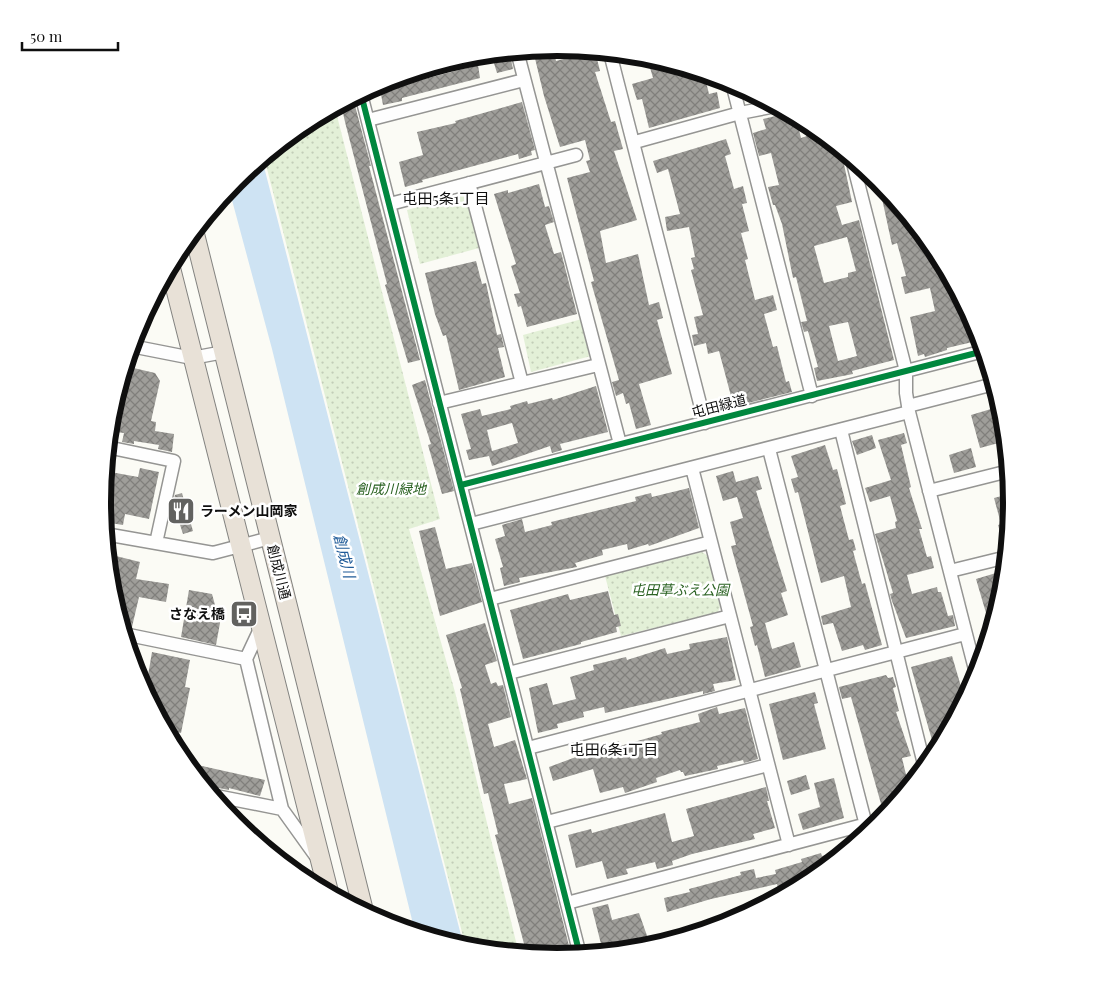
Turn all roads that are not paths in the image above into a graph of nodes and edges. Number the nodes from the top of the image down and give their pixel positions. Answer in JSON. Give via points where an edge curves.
{"nodes":[{"id":1,"x":518,"y":58,"type":"edge"},
{"id":2,"x":612,"y":60,"type":"edge"},
{"id":3,"x":524,"y":80,"type":"junction"},
{"id":4,"x":735,"y":93,"type":"edge"},
{"id":5,"x":363,"y":101,"type":"edge"},
{"id":6,"x":765,"y":108,"type":"edge"},
{"id":7,"x":740,"y":113,"type":"junction"},
{"id":8,"x":368,"y":120,"type":"junction"},
{"id":9,"x":635,"y":142,"type":"junction"},
{"id":10,"x":576,"y":155,"type":"dead end"},
{"id":11,"x":546,"y":162,"type":"junction"},
{"id":12,"x":855,"y":171,"type":"edge"},
{"id":13,"x":468,"y":183,"type":"junction"},
{"id":14,"x":390,"y":204,"type":"junction"},
{"id":15,"x":196,"y":241,"type":"edge"},
{"id":16,"x":173,"y":277,"type":"edge"},
{"id":17,"x":139,"y":348,"type":"edge"},
{"id":18,"x":224,"y":352,"type":"junction"},
{"id":19,"x":977,"y":353,"type":"edge"},
{"id":20,"x":192,"y":358,"type":"junction"},
{"id":21,"x":598,"y":365,"type":"junction"},
{"id":22,"x":906,"y":371,"type":"junction"},
{"id":23,"x":522,"y":384,"type":"junction"},
{"id":24,"x":988,"y":386,"type":"edge"},
{"id":25,"x":812,"y":396,"type":"junction"},
{"id":26,"x":440,"y":403,"type":"junction"},
{"id":27,"x":908,"y":409,"type":"junction"},
{"id":28,"x":705,"y":422,"type":"junction"},
{"id":29,"x":841,"y":430,"type":"junction"},
{"id":30,"x":620,"y":444,"type":"junction"},
{"id":31,"x":114,"y":449,"type":"edge"},
{"id":32,"x":769,"y":449,"type":"junction"},
{"id":33,"x":692,"y":468,"type":"junction"},
{"id":34,"x":1002,"y":473,"type":"edge"},
{"id":35,"x":460,"y":485,"type":"junction"},
{"id":36,"x":929,"y":491,"type":"junction"},
{"id":37,"x":471,"y":524,"type":"junction"},
{"id":38,"x":112,"y":535,"type":"edge"},
{"id":39,"x":270,"y":538,"type":"junction"},
{"id":40,"x":711,"y":542,"type":"junction"},
{"id":41,"x":156,"y":543,"type":"junction"},
{"id":42,"x":240,"y":546,"type":"junction"},
{"id":43,"x":999,"y":558,"type":"edge"},
{"id":44,"x":950,"y":571,"type":"junction"},
{"id":45,"x":490,"y":599,"type":"junction"},
{"id":46,"x":730,"y":616,"type":"junction"},
{"id":47,"x":261,"y":627,"type":"junction"},
{"id":48,"x":965,"y":634,"type":"junction"},
{"id":49,"x":131,"y":635,"type":"edge"},
{"id":50,"x":896,"y":652,"type":"junction"},
{"id":51,"x":977,"y":654,"type":"edge"},
{"id":52,"x":246,"y":659,"type":"junction"},
{"id":53,"x":826,"y":671,"type":"junction"},
{"id":54,"x":509,"y":673,"type":"junction"},
{"id":55,"x":749,"y":691,"type":"junction"},
{"id":56,"x":528,"y":748,"type":"junction"},
{"id":57,"x":922,"y":758,"type":"edge"},
{"id":58,"x":768,"y":765,"type":"junction"},
{"id":59,"x":221,"y":797,"type":"edge"},
{"id":60,"x":282,"y":809,"type":"junction"},
{"id":61,"x":547,"y":822,"type":"junction"},
{"id":62,"x":866,"y":825,"type":"edge"},
{"id":63,"x":859,"y":831,"type":"edge"},
{"id":64,"x":788,"y":845,"type":"junction"},
{"id":65,"x":321,"y":864,"type":"junction"},
{"id":66,"x":326,"y":884,"type":"edge"},
{"id":67,"x":567,"y":903,"type":"junction"},
{"id":68,"x":362,"y":904,"type":"edge"},
{"id":69,"x":578,"y":948,"type":"edge"}],
"edges":[{"from":1,"to":3,"type":"street"},
{"from":2,"to":9,"type":"street"},
{"from":3,"to":8,"type":"street"},
{"from":3,"to":11,"type":"street"},
{"from":4,"to":7,"type":"street"},
{"from":5,"to":8,"type":"street"},
{"from":6,"to":7,"type":"street"},
{"from":7,"to":9,"type":"street"},
{"from":7,"to":25,"type":"street"},
{"from":8,"to":14,"type":"street"},
{"from":9,"to":28,"type":"street"},
{"from":10,"to":11,"type":"street"},
{"from":11,"to":13,"type":"street"},
{"from":11,"to":21,"type":"street"},
{"from":12,"to":22,"type":"street"},
{"from":13,"to":14,"type":"street"},
{"from":13,"to":23,"type":"street"},
{"from":14,"to":26,"type":"street"},
{"from":15,"to":18,"type":"highway","name":"創成川通"},
{"from":16,"to":20,"type":"highway"},
{"from":17,"to":20,"type":"street"},
{"from":18,"to":20,"type":"street"},
{"from":18,"to":39,"type":"highway","name":"創成川通"},
{"from":19,"to":22,"type":"street","name":"屯田緑道"},
{"from":20,"to":42,"type":"highway"},
{"from":21,"to":23,"type":"street"},
{"from":21,"to":30,"type":"street"},
{"from":22,"to":25,"type":"street","name":"屯田緑道"},
{"from":22,"to":27,"type":"street"},
{"from":23,"to":26,"type":"street"},
{"from":24,"to":27,"type":"street"},
{"from":25,"to":28,"type":"street","name":"屯田緑道"},
{"from":26,"to":35,"type":"street"},
{"from":27,"to":29,"type":"street"},
{"from":27,"to":36,"type":"street"},
{"from":28,"to":30,"type":"street","name":"屯田緑道"},
{"from":29,"to":32,"type":"street"},
{"from":29,"to":50,"type":"street"},
{"from":30,"to":35,"type":"street","name":"屯田緑道"},
{"from":31,"to":41,"type":"street","via":[[174,461]]},
{"from":32,"to":33,"type":"street"},
{"from":32,"to":53,"type":"street"},
{"from":33,"to":37,"type":"street"},
{"from":33,"to":40,"type":"street"},
{"from":34,"to":36,"type":"street"},
{"from":35,"to":37,"type":"street"},
{"from":36,"to":44,"type":"street"},
{"from":37,"to":45,"type":"street"},
{"from":38,"to":41,"type":"street"},
{"from":39,"to":42,"type":"street"},
{"from":39,"to":68,"type":"highway","name":"創成川通"},
{"from":40,"to":45,"type":"street"},
{"from":40,"to":46,"type":"street"},
{"from":41,"to":42,"type":"street","via":[[213,552]]},
{"from":42,"to":47,"type":"highway"},
{"from":43,"to":44,"type":"street"},
{"from":44,"to":48,"type":"street"},
{"from":45,"to":54,"type":"street"},
{"from":46,"to":54,"type":"street"},
{"from":46,"to":55,"type":"street"},
{"from":47,"to":52,"type":"street"},
{"from":47,"to":65,"type":"highway"},
{"from":48,"to":50,"type":"street"},
{"from":48,"to":51,"type":"street"},
{"from":49,"to":52,"type":"street"},
{"from":50,"to":53,"type":"street"},
{"from":50,"to":57,"type":"street"},
{"from":52,"to":60,"type":"street"},
{"from":53,"to":55,"type":"street"},
{"from":53,"to":62,"type":"street"},
{"from":54,"to":56,"type":"street"},
{"from":55,"to":56,"type":"street"},
{"from":55,"to":58,"type":"street"},
{"from":56,"to":61,"type":"street"},
{"from":58,"to":61,"type":"street"},
{"from":58,"to":64,"type":"street"},
{"from":59,"to":60,"type":"street"},
{"from":60,"to":65,"type":"street"},
{"from":61,"to":67,"type":"street"},
{"from":63,"to":64,"type":"street"},
{"from":64,"to":67,"type":"street"},
{"from":65,"to":66,"type":"highway"},
{"from":67,"to":69,"type":"street"}]}
